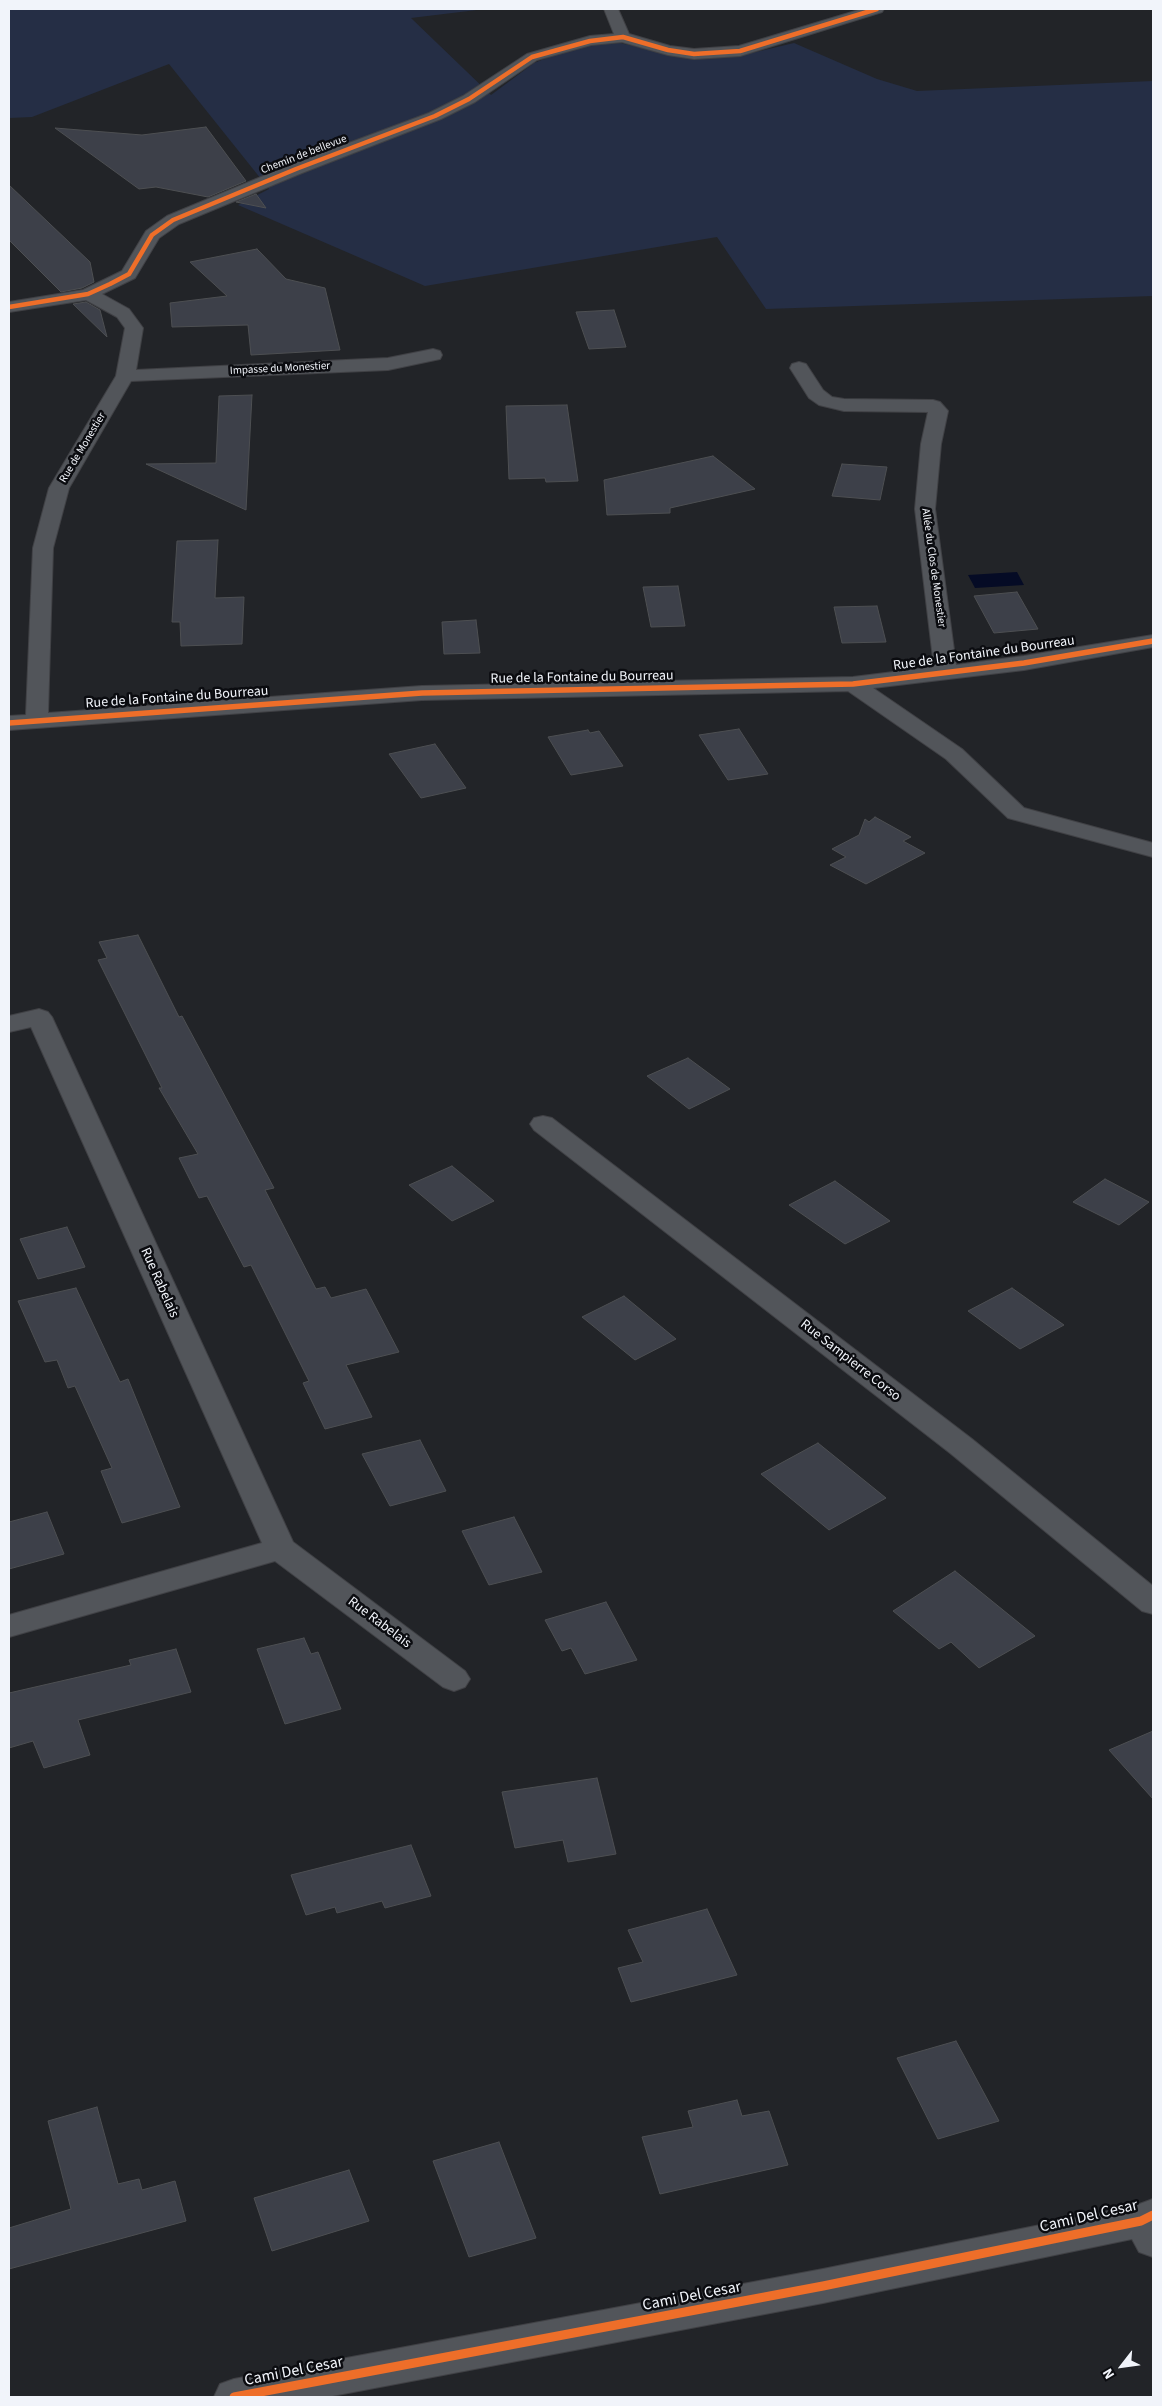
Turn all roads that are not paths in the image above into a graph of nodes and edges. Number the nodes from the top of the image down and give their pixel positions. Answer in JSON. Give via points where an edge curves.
{"nodes":[{"id":1,"x":611,"y":9,"type":"edge"},
{"id":2,"x":876,"y":9,"type":"edge"},
{"id":3,"x":623,"y":37,"type":"junction"},
{"id":4,"x":88,"y":294,"type":"junction"},
{"id":5,"x":9,"y":307,"type":"edge"},
{"id":6,"x":433,"y":355,"type":"dead end"},
{"id":7,"x":799,"y":368,"type":"dead end"},
{"id":8,"x":126,"y":376,"type":"junction"},
{"id":9,"x":1153,"y":640,"type":"edge"},
{"id":10,"x":946,"y":673,"type":"junction"},
{"id":11,"x":853,"y":684,"type":"junction"},
{"id":12,"x":37,"y":720,"type":"junction"},
{"id":13,"x":9,"y":723,"type":"edge"},
{"id":14,"x":1153,"y":850,"type":"edge"},
{"id":15,"x":9,"y":1024,"type":"edge"},
{"id":16,"x":543,"y":1124,"type":"dead end"},
{"id":17,"x":280,"y":1549,"type":"junction"},
{"id":18,"x":1153,"y":1603,"type":"edge"},
{"id":19,"x":9,"y":1626,"type":"edge"},
{"id":20,"x":454,"y":1679,"type":"dead end"},
{"id":21,"x":1149,"y":2226,"type":"edge"},
{"id":22,"x":234,"y":2397,"type":"edge"}],
"edges":[{"from":1,"to":3,"type":"street"},
{"from":2,"to":3,"type":"street","via":[[733,52],[694,54]]},
{"from":3,"to":4,"type":"street","name":"Chemin de bellevue","via":[[590,41],[532,57],[469,99],[435,116],[173,220],[152,235],[129,274]]},
{"from":4,"to":5,"type":"street","name":"Chemin de bellevue"},
{"from":4,"to":8,"type":"street","name":"Rue de Monestier","via":[[123,313],[134,328]]},
{"from":6,"to":8,"type":"street","name":"Impasse du Monestier","via":[[388,364]]},
{"from":7,"to":10,"type":"street","name":"Allée du Clos de Monestier","via":[[816,394],[826,401],[844,405],[933,406],[938,411],[931,444],[925,509]]},
{"from":8,"to":12,"type":"street","name":"Rue de Monestier","via":[[60,488],[43,548]]},
{"from":9,"to":10,"type":"street","name":"Rue de la Fontaine du Bourreau"},
{"from":10,"to":11,"type":"street","name":"Rue de la Fontaine du Bourreau"},
{"from":11,"to":12,"type":"street","name":"Rue de la Fontaine du Bourreau","via":[[422,694]]},
{"from":11,"to":14,"type":"street","via":[[954,754],[1016,813]]},
{"from":12,"to":13,"type":"street","name":"Rue de la Fontaine du Bourreau"},
{"from":15,"to":17,"type":"street","name":"Rue Rabelais","via":[[39,1017]]},
{"from":16,"to":18,"type":"street","name":"Rue Sampierre Corso","via":[[961,1446]]},
{"from":17,"to":19,"type":"street"},
{"from":17,"to":20,"type":"street","name":"Rue Rabelais"},
{"from":21,"to":22,"type":"street","name":"Cami Del Cesar"}]}
